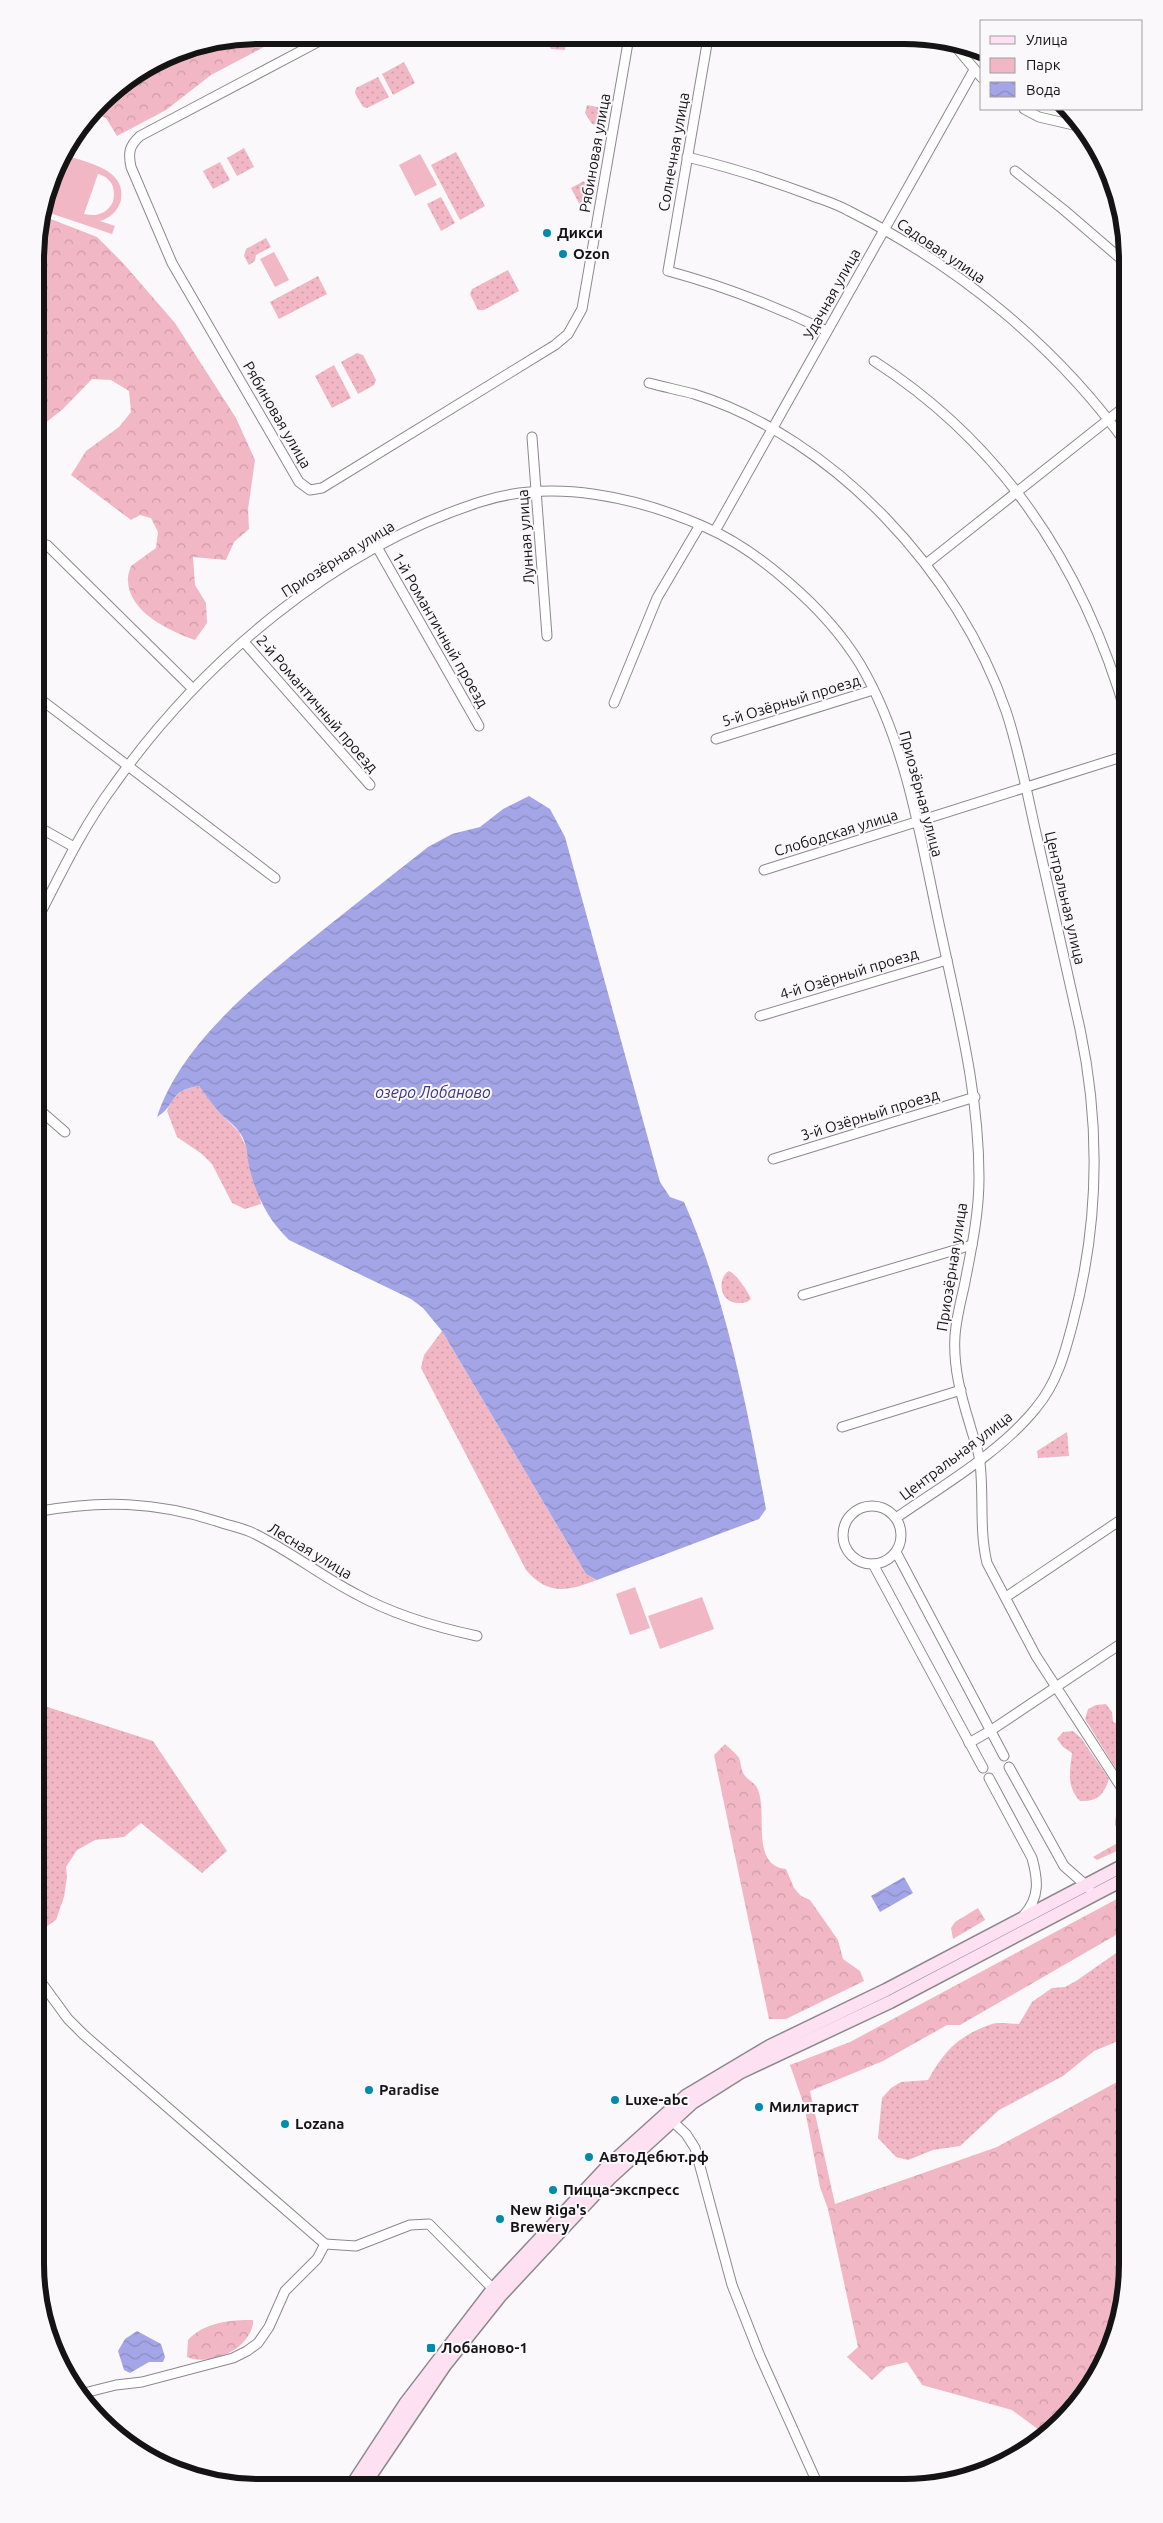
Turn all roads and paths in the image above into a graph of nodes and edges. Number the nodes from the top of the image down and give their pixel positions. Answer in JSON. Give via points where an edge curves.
{"nodes":[{"id":1,"x":316,"y":44,"type":"edge"},
{"id":2,"x":628,"y":44,"type":"edge"},
{"id":3,"x":707,"y":44,"type":"edge"},
{"id":4,"x":959,"y":51,"type":"edge"},
{"id":5,"x":974,"y":70,"type":"junction"},
{"id":6,"x":980,"y":76,"type":"edge"},
{"id":7,"x":1026,"y":110,"type":"edge"},
{"id":8,"x":1072,"y":125,"type":"edge"},
{"id":9,"x":688,"y":157,"type":"junction"},
{"id":10,"x":1015,"y":171,"type":"dead end"},
{"id":11,"x":883,"y":230,"type":"junction"},
{"id":12,"x":1119,"y":257,"type":"edge"},
{"id":13,"x":827,"y":331,"type":"junction"},
{"id":14,"x":874,"y":361,"type":"dead end"},
{"id":15,"x":649,"y":383,"type":"dead end"},
{"id":16,"x":1119,"y":411,"type":"edge"},
{"id":17,"x":1109,"y":419,"type":"junction"},
{"id":18,"x":772,"y":430,"type":"junction"},
{"id":19,"x":1119,"y":433,"type":"edge"},
{"id":20,"x":532,"y":437,"type":"dead end"},
{"id":21,"x":537,"y":492,"type":"junction"},
{"id":22,"x":1017,"y":492,"type":"junction"},
{"id":23,"x":700,"y":524,"type":"junction"},
{"id":24,"x":715,"y":531,"type":"junction"},
{"id":25,"x":47,"y":544,"type":"dead end"},
{"id":26,"x":377,"y":547,"type":"junction"},
{"id":27,"x":926,"y":564,"type":"junction"},
{"id":28,"x":547,"y":636,"type":"dead end"},
{"id":29,"x":244,"y":642,"type":"junction"},
{"id":30,"x":193,"y":689,"type":"junction"},
{"id":31,"x":873,"y":690,"type":"junction"},
{"id":32,"x":1119,"y":690,"type":"edge"},
{"id":33,"x":44,"y":703,"type":"edge"},
{"id":34,"x":614,"y":703,"type":"dead end"},
{"id":35,"x":479,"y":726,"type":"dead end"},
{"id":36,"x":716,"y":739,"type":"dead end"},
{"id":37,"x":1119,"y":758,"type":"edge"},
{"id":38,"x":129,"y":766,"type":"junction"},
{"id":39,"x":370,"y":786,"type":"dead end"},
{"id":40,"x":1026,"y":788,"type":"junction"},
{"id":41,"x":916,"y":823,"type":"junction"},
{"id":42,"x":44,"y":831,"type":"edge"},
{"id":43,"x":74,"y":847,"type":"junction"},
{"id":44,"x":764,"y":870,"type":"dead end"},
{"id":45,"x":275,"y":878,"type":"dead end"},
{"id":46,"x":44,"y":906,"type":"edge"},
{"id":47,"x":947,"y":960,"type":"junction"},
{"id":48,"x":760,"y":1016,"type":"dead end"},
{"id":49,"x":975,"y":1097,"type":"junction"},
{"id":50,"x":44,"y":1114,"type":"edge"},
{"id":51,"x":65,"y":1132,"type":"dead end"},
{"id":52,"x":773,"y":1159,"type":"dead end"},
{"id":53,"x":972,"y":1245,"type":"junction"},
{"id":54,"x":803,"y":1295,"type":"dead end"},
{"id":55,"x":961,"y":1390,"type":"junction"},
{"id":56,"x":842,"y":1427,"type":"dead end"},
{"id":57,"x":980,"y":1458,"type":"junction"},
{"id":58,"x":44,"y":1510,"type":"edge"},
{"id":59,"x":896,"y":1518,"type":"junction"},
{"id":60,"x":1119,"y":1521,"type":"edge"},
{"id":61,"x":896,"y":1552,"type":"junction"},
{"id":62,"x":873,"y":1564,"type":"junction"},
{"id":63,"x":1006,"y":1597,"type":"junction"},
{"id":64,"x":478,"y":1636,"type":"dead end"},
{"id":65,"x":1119,"y":1645,"type":"edge"},
{"id":66,"x":1056,"y":1687,"type":"junction"},
{"id":67,"x":990,"y":1731,"type":"junction"},
{"id":68,"x":969,"y":1743,"type":"junction"},
{"id":69,"x":1004,"y":1756,"type":"dead end"},
{"id":70,"x":1009,"y":1767,"type":"dead end"},
{"id":71,"x":983,"y":1768,"type":"dead end"},
{"id":72,"x":989,"y":1778,"type":"dead end"},
{"id":73,"x":1119,"y":1784,"type":"edge"},
{"id":74,"x":1119,"y":1870,"type":"edge"},
{"id":75,"x":1119,"y":1880,"type":"edge"},
{"id":76,"x":1091,"y":1890,"type":"junction"},
{"id":77,"x":1017,"y":1923,"type":"junction"},
{"id":78,"x":44,"y":1985,"type":"edge"},
{"id":79,"x":668,"y":2117,"type":"junction"},
{"id":80,"x":325,"y":2244,"type":"junction"},
{"id":81,"x":496,"y":2293,"type":"junction"},
{"id":82,"x":86,"y":2392,"type":"edge"},
{"id":83,"x":356,"y":2479,"type":"edge"},
{"id":84,"x":368,"y":2479,"type":"edge"},
{"id":85,"x":815,"y":2479,"type":"edge"}],
"edges":[{"from":1,"to":2,"type":"street","name":"Рябиновая улица","via":[[140,136],[128,154],[172,263],[299,482],[310,490],[322,488],[568,334],[582,308]]},
{"from":3,"to":9,"type":"street","name":"Солнечная улица"},
{"from":4,"to":5,"type":"street"},
{"from":5,"to":6,"type":"street"},
{"from":5,"to":11,"type":"street","name":"Удачная улица"},
{"from":7,"to":8,"type":"street","via":[[1039,117]]},
{"from":9,"to":11,"type":"street","name":"Садовая улица","via":[[744,171],[799,191],[848,210]]},
{"from":9,"to":13,"type":"street","name":"Солнечная улица","via":[[668,271],[721,285],[776,306]]},
{"from":10,"to":12,"type":"street"},
{"from":11,"to":13,"type":"street","name":"Удачная улица"},
{"from":11,"to":17,"type":"street","name":"Садовая улица","via":[[965,281],[1046,348]]},
{"from":13,"to":18,"type":"street","name":"Удачная улица"},
{"from":14,"to":22,"type":"street","via":[[954,422]]},
{"from":15,"to":18,"type":"street","name":"Центральная улица","via":[[695,395]]},
{"from":16,"to":17,"type":"street"},
{"from":17,"to":19,"type":"street","name":"Садовая улица"},
{"from":17,"to":22,"type":"street"},
{"from":18,"to":24,"type":"street","name":"Удачная улица"},
{"from":18,"to":27,"type":"street","name":"Центральная улица","via":[[828,467],[870,502]]},
{"from":20,"to":21,"type":"street","name":"Лунная улица"},
{"from":21,"to":23,"type":"street","name":"Приозёрная улица","via":[[596,494],[636,502]]},
{"from":21,"to":26,"type":"street","name":"Приозёрная улица","via":[[488,499],[433,518]]},
{"from":21,"to":28,"type":"street","name":"Лунная улица"},
{"from":22,"to":27,"type":"street"},
{"from":22,"to":32,"type":"street","via":[[1070,572],[1112,665]]},
{"from":23,"to":24,"type":"street","name":"Приозёрная улица"},
{"from":23,"to":34,"type":"street","via":[[657,598]]},
{"from":24,"to":31,"type":"street","name":"Приозёрная улица","via":[[765,562],[810,602],[848,646]]},
{"from":25,"to":30,"type":"street"},
{"from":26,"to":29,"type":"street","name":"Приозёрная улица","via":[[319,584]]},
{"from":26,"to":35,"type":"street","name":"1-й Романтичный проезд"},
{"from":27,"to":40,"type":"street","name":"Центральная улица","via":[[962,615],[984,658],[1006,712]]},
{"from":29,"to":30,"type":"street","name":"Приозёрная улица"},
{"from":29,"to":39,"type":"street","name":"2-й Романтичный проезд"},
{"from":30,"to":38,"type":"street","name":"Приозёрная улица"},
{"from":31,"to":36,"type":"street","name":"5-й Озёрный проезд"},
{"from":31,"to":41,"type":"street","name":"Приозёрная улица","via":[[898,752]]},
{"from":33,"to":38,"type":"street"},
{"from":37,"to":40,"type":"street","name":"Слободская улица"},
{"from":38,"to":43,"type":"street","name":"Приозёрная улица","via":[[113,785]]},
{"from":38,"to":45,"type":"street"},
{"from":40,"to":41,"type":"street","name":"Слободская улица"},
{"from":40,"to":57,"type":"street","name":"Центральная улица","via":[[1088,1068],[1096,1158],[1090,1233],[1080,1296],[1057,1376],[1026,1420]]},
{"from":41,"to":44,"type":"street","name":"Слободская улица"},
{"from":41,"to":47,"type":"street","name":"Приозёрная улица"},
{"from":42,"to":43,"type":"street"},
{"from":43,"to":46,"type":"street","name":"Приозёрная улица"},
{"from":47,"to":48,"type":"street","name":"4-й Озёрный проезд"},
{"from":47,"to":49,"type":"street","name":"Приозёрная улица"},
{"from":49,"to":52,"type":"street","name":"3-й Озёрный проезд"},
{"from":49,"to":53,"type":"street","name":"Приозёрная улица","via":[[979,1182]]},
{"from":50,"to":51,"type":"street"},
{"from":53,"to":54,"type":"street"},
{"from":53,"to":55,"type":"street","name":"Приозёрная улица","via":[[954,1341]]},
{"from":55,"to":56,"type":"street"},
{"from":55,"to":57,"type":"street","name":"Приозёрная улица"},
{"from":57,"to":59,"type":"street","name":"Центральная улица"},
{"from":57,"to":63,"type":"street","name":"Приозёрная улица","via":[[983,1546],[987,1563]]},
{"from":58,"to":64,"type":"street","name":"Лесная улица","via":[[126,1502],[183,1510],[252,1532],[354,1594],[394,1613]]},
{"from":59,"to":61,"type":"street","via":[[901,1538]]},
{"from":59,"to":62,"type":"street","via":[[886,1509],[872,1506],[858,1509],[848,1518],[843,1532],[847,1551],[856,1560]]},
{"from":60,"to":63,"type":"street"},
{"from":61,"to":62,"type":"street","via":[[886,1561]]},
{"from":61,"to":67,"type":"street"},
{"from":62,"to":68,"type":"street"},
{"from":63,"to":66,"type":"street","name":"Приозёрная улица"},
{"from":65,"to":66,"type":"street"},
{"from":66,"to":67,"type":"street"},
{"from":66,"to":73,"type":"street","name":"Приозёрная улица"},
{"from":67,"to":68,"type":"street"},
{"from":67,"to":69,"type":"street"},
{"from":68,"to":71,"type":"street"},
{"from":70,"to":76,"type":"street","via":[[1064,1866]]},
{"from":72,"to":77,"type":"street","via":[[1035,1868],[1036,1897]]},
{"from":74,"to":76,"type":"main road"},
{"from":75,"to":76,"type":"main road"},
{"from":76,"to":77,"type":"main road"},
{"from":76,"to":79,"type":"main road","via":[[890,2002],[741,2072]]},
{"from":77,"to":79,"type":"main road","via":[[770,2046],[708,2082]]},
{"from":78,"to":80,"type":"street","via":[[83,2034]]},
{"from":79,"to":81,"type":"main road","via":[[605,2169]]},
{"from":79,"to":85,"type":"street","via":[[695,2148],[732,2285]]},
{"from":80,"to":81,"type":"street","via":[[356,2246],[410,2224],[429,2224]]},
{"from":80,"to":82,"type":"street","via":[[317,2259],[285,2291],[269,2327],[258,2344],[247,2352],[142,2382]]},
{"from":81,"to":83,"type":"main road","via":[[410,2396]]},
{"from":81,"to":84,"type":"main road"}]}
